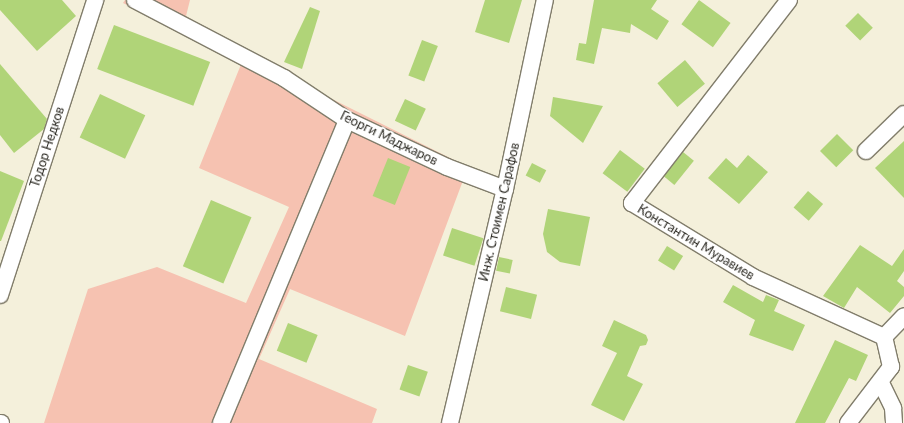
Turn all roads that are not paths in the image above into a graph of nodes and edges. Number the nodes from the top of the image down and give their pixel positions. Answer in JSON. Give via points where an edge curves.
{"nodes":[{"id":1,"x":95,"y":0,"type":"edge"},
{"id":2,"x":135,"y":0,"type":"edge"},
{"id":3,"x":545,"y":0,"type":"edge"},
{"id":4,"x":790,"y":0,"type":"edge"},
{"id":5,"x":904,"y":114,"type":"edge"},
{"id":6,"x":347,"y":120,"type":"junction"},
{"id":7,"x":866,"y":151,"type":"dead end"},
{"id":8,"x":505,"y":189,"type":"junction"},
{"id":9,"x":0,"y":295,"type":"edge"},
{"id":10,"x":904,"y":316,"type":"edge"},
{"id":11,"x":884,"y":337,"type":"junction"},
{"id":12,"x":881,"y":383,"type":"junction"},
{"id":13,"x":221,"y":423,"type":"edge"},
{"id":14,"x":450,"y":423,"type":"edge"},
{"id":15,"x":848,"y":423,"type":"edge"},
{"id":16,"x":894,"y":423,"type":"edge"}],
"edges":[{"from":1,"to":9,"type":"street","name":"Тодор Недков"},
{"from":2,"to":6,"type":"street","name":"Георги Маджаров","via":[[284,78]]},
{"from":3,"to":8,"type":"street","name":"Инж. Стоимен Сарафов"},
{"from":4,"to":11,"type":"street","name":"Константин Муравиев","via":[[632,203],[753,277]]},
{"from":5,"to":7,"type":"street"},
{"from":6,"to":8,"type":"street","name":"Георги Маджаров","via":[[447,167]]},
{"from":6,"to":13,"type":"street"},
{"from":8,"to":14,"type":"street","name":"Инж. Стоимен Сарафов"},
{"from":10,"to":11,"type":"street"},
{"from":11,"to":12,"type":"street","via":[[891,367]]},
{"from":12,"to":15,"type":"street"},
{"from":12,"to":16,"type":"street","via":[[893,408]]}]}
